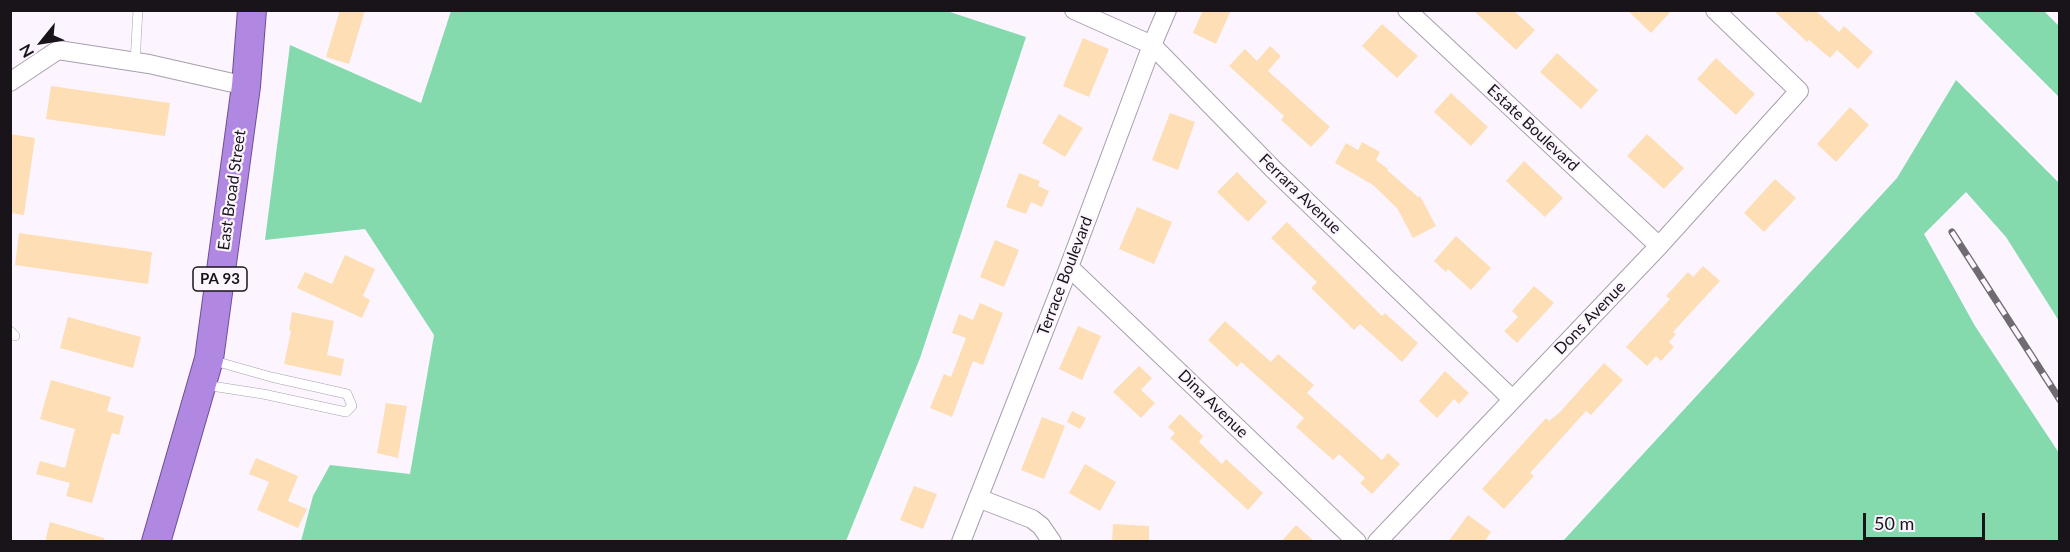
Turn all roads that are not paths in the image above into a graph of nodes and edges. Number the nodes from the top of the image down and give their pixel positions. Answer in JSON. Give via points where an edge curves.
{"nodes":[{"id":1,"x":138,"y":10,"type":"edge"},
{"id":2,"x":252,"y":10,"type":"edge"},
{"id":3,"x":1074,"y":10,"type":"edge"},
{"id":4,"x":1167,"y":10,"type":"edge"},
{"id":5,"x":1407,"y":10,"type":"edge"},
{"id":6,"x":1715,"y":10,"type":"edge"},
{"id":7,"x":1152,"y":45,"type":"junction"},
{"id":8,"x":135,"y":62,"type":"junction"},
{"id":9,"x":10,"y":82,"type":"edge"},
{"id":10,"x":246,"y":86,"type":"junction"},
{"id":11,"x":1659,"y":246,"type":"junction"},
{"id":12,"x":1069,"y":267,"type":"junction"},
{"id":13,"x":206,"y":372,"type":"junction"},
{"id":14,"x":1512,"y":399,"type":"junction"},
{"id":15,"x":978,"y":498,"type":"junction"},
{"id":16,"x":156,"y":542,"type":"edge"},
{"id":17,"x":961,"y":542,"type":"edge"},
{"id":18,"x":1052,"y":542,"type":"edge"},
{"id":19,"x":1357,"y":542,"type":"edge"},
{"id":20,"x":1377,"y":542,"type":"edge"}],
"edges":[{"from":1,"to":8,"type":"lane"},
{"from":2,"to":10,"type":"highway","name":"East Broad Street","number":"PA 93"},
{"from":3,"to":7,"type":"street","name":"Ferrara Avenue"},
{"from":4,"to":7,"type":"street","name":"Terrace Boulevard"},
{"from":5,"to":11,"type":"street","name":"Estate Boulevard"},
{"from":6,"to":11,"type":"street","name":"Dons Avenue","via":[[1799,91]]},
{"from":7,"to":12,"type":"street","name":"Terrace Boulevard"},
{"from":7,"to":14,"type":"street","name":"Ferrara Avenue","via":[[1274,170]]},
{"from":8,"to":9,"type":"street","via":[[58,50]]},
{"from":8,"to":10,"type":"street"},
{"from":10,"to":13,"type":"highway","name":"East Broad Street","number":"PA 93"},
{"from":11,"to":14,"type":"street","name":"Dons Avenue"},
{"from":12,"to":15,"type":"street","name":"Terrace Boulevard"},
{"from":12,"to":19,"type":"street","name":"Dina Avenue"},
{"from":13,"to":13,"type":"lane","via":[[262,394],[346,412],[352,406],[347,394],[271,377]]},
{"from":13,"to":16,"type":"highway","name":"East Broad Street","number":"PA 93"},
{"from":14,"to":20,"type":"street","name":"Dons Avenue"},
{"from":15,"to":17,"type":"street","name":"Terrace Boulevard"},
{"from":15,"to":18,"type":"street","via":[[1032,519]]}]}
